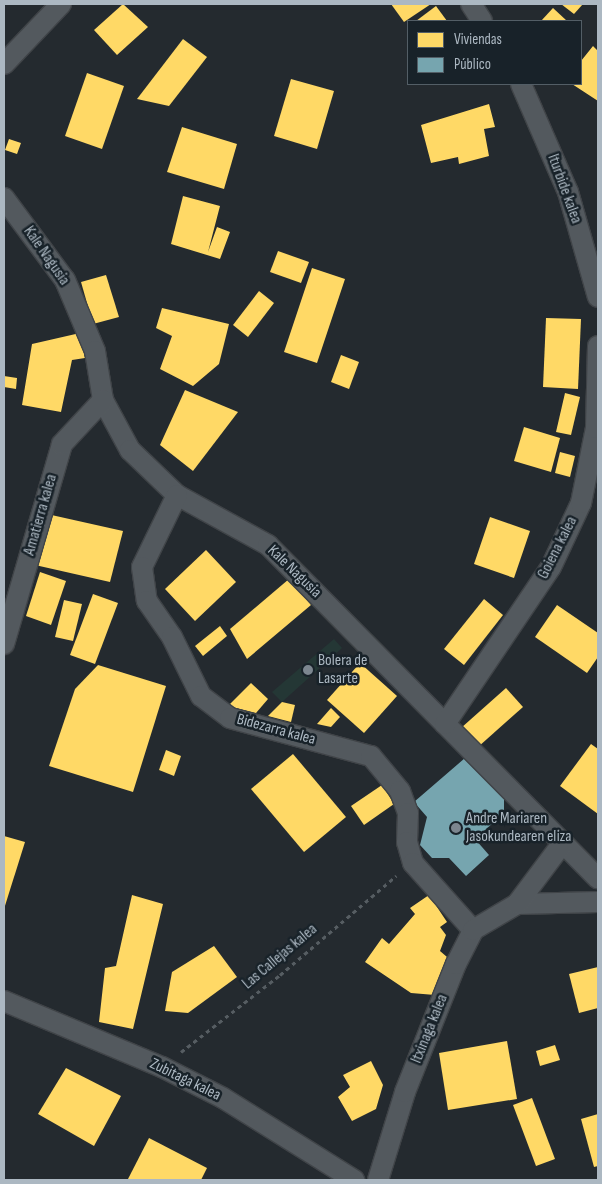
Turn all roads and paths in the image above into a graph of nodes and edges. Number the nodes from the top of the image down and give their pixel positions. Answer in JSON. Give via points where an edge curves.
{"nodes":[{"id":1,"x":61,"y":4,"type":"edge"},
{"id":2,"x":471,"y":4,"type":"edge"},
{"id":3,"x":481,"y":20,"type":"edge"},
{"id":4,"x":4,"y":64,"type":"edge"},
{"id":5,"x":521,"y":85,"type":"edge"},
{"id":6,"x":4,"y":198,"type":"edge"},
{"id":7,"x":598,"y":297,"type":"edge"},
{"id":8,"x":598,"y":346,"type":"edge"},
{"id":9,"x":103,"y":400,"type":"junction"},
{"id":10,"x":597,"y":428,"type":"edge"},
{"id":11,"x":178,"y":495,"type":"junction"},
{"id":12,"x":4,"y":644,"type":"edge"},
{"id":13,"x":445,"y":724,"type":"junction"},
{"id":14,"x":562,"y":844,"type":"junction"},
{"id":15,"x":413,"y":863,"type":"junction"},
{"id":16,"x":598,"y":878,"type":"edge"},
{"id":17,"x":598,"y":902,"type":"edge"},
{"id":18,"x":517,"y":904,"type":"junction"},
{"id":19,"x":473,"y":930,"type":"junction"},
{"id":20,"x":4,"y":1001,"type":"edge"},
{"id":21,"x":162,"y":1067,"type":"junction"},
{"id":22,"x":354,"y":1180,"type":"edge"},
{"id":23,"x":378,"y":1180,"type":"edge"}],
"edges":[{"from":1,"to":4,"type":"street"},
{"from":2,"to":3,"type":"street"},
{"from":5,"to":7,"type":"street","name":"Iturbide kalea","via":[[568,192]]},
{"from":6,"to":9,"type":"street","name":"Kale Nagusia","via":[[65,280],[95,351]]},
{"from":8,"to":10,"type":"street","name":"Goiena kalea"},
{"from":9,"to":11,"type":"street","name":"Kale Nagusia","via":[[130,450]]},
{"from":9,"to":12,"type":"street","name":"Amatierra kalea","via":[[62,444]]},
{"from":10,"to":13,"type":"street","name":"Goiena kalea","via":[[581,503],[551,567]]},
{"from":11,"to":13,"type":"street","name":"Kale Nagusia","via":[[268,545]]},
{"from":11,"to":15,"type":"street","name":"Bidezarra kalea","via":[[142,567],[147,601],[172,637],[201,696],[230,718],[371,756],[400,791],[408,813],[407,842]]},
{"from":13,"to":14,"type":"street","name":"Kale Nagusia"},
{"from":14,"to":16,"type":"street","name":"Kale Nagusia"},
{"from":14,"to":18,"type":"street"},
{"from":15,"to":19,"type":"street","name":"Bidezarra kalea"},
{"from":15,"to":21,"type":"path","name":"Las Callejas kalea","via":[[371,895],[280,976]]},
{"from":17,"to":18,"type":"street"},
{"from":18,"to":19,"type":"street"},
{"from":19,"to":23,"type":"street","name":"Itxinaga kalea","via":[[404,1092]]},
{"from":20,"to":21,"type":"street","name":"Zubitaga kalea"},
{"from":21,"to":22,"type":"street","name":"Zubitaga kalea","via":[[222,1098]]}]}
